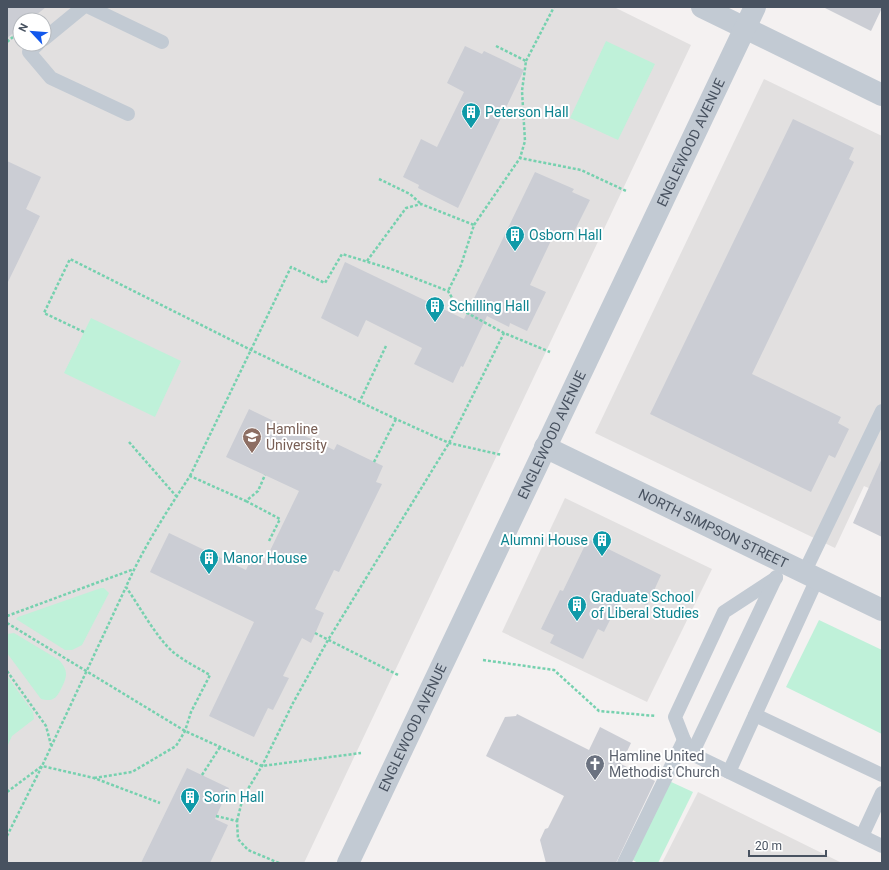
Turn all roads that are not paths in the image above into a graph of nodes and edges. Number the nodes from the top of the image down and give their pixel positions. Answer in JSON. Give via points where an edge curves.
{"nodes":[{"id":1,"x":83,"y":7,"type":"edge"},
{"id":2,"x":89,"y":7,"type":"edge"},
{"id":3,"x":702,"y":7,"type":"edge"},
{"id":4,"x":755,"y":7,"type":"edge"},
{"id":5,"x":745,"y":27,"type":"junction"},
{"id":6,"x":52,"y":32,"type":"edge"},
{"id":7,"x":162,"y":42,"type":"dead end"},
{"id":8,"x":29,"y":52,"type":"edge"},
{"id":9,"x":882,"y":95,"type":"edge"},
{"id":10,"x":128,"y":114,"type":"dead end"},
{"id":11,"x":882,"y":411,"type":"edge"},
{"id":12,"x":545,"y":447,"type":"junction"},
{"id":13,"x":779,"y":570,"type":"junction"},
{"id":14,"x":810,"y":576,"type":"junction"},
{"id":15,"x":882,"y":610,"type":"edge"},
{"id":16,"x":755,"y":715,"type":"junction"},
{"id":17,"x":684,"y":740,"type":"junction"},
{"id":18,"x":692,"y":754,"type":"junction"},
{"id":19,"x":729,"y":772,"type":"junction"},
{"id":20,"x":882,"y":775,"type":"edge"},
{"id":21,"x":882,"y":793,"type":"edge"},
{"id":22,"x":862,"y":836,"type":"junction"},
{"id":23,"x":882,"y":846,"type":"edge"},
{"id":24,"x":348,"y":863,"type":"edge"},
{"id":25,"x":624,"y":863,"type":"edge"}],
"edges":[{"from":1,"to":6,"type":"lane"},
{"from":2,"to":7,"type":"lane"},
{"from":3,"to":5,"type":"street"},
{"from":4,"to":5,"type":"street","name":"ENGLEWOOD AVENUE"},
{"from":5,"to":9,"type":"street"},
{"from":5,"to":12,"type":"street","name":"ENGLEWOOD AVENUE"},
{"from":8,"to":10,"type":"lane","via":[[51,78]]},
{"from":11,"to":14,"type":"lane"},
{"from":12,"to":13,"type":"street","name":"NORTH SIMPSON STREET"},
{"from":12,"to":24,"type":"street","name":"ENGLEWOOD AVENUE"},
{"from":13,"to":14,"type":"street","name":"NORTH SIMPSON STREET"},
{"from":13,"to":17,"type":"lane","via":[[724,612],[675,717]]},
{"from":13,"to":18,"type":"lane"},
{"from":14,"to":15,"type":"street","name":"NORTH SIMPSON STREET"},
{"from":14,"to":16,"type":"lane"},
{"from":16,"to":19,"type":"lane"},
{"from":16,"to":20,"type":"lane"},
{"from":17,"to":18,"type":"lane"},
{"from":17,"to":25,"type":"lane"},
{"from":18,"to":19,"type":"lane"},
{"from":19,"to":22,"type":"lane"},
{"from":21,"to":22,"type":"lane"},
{"from":22,"to":23,"type":"lane"}]}
